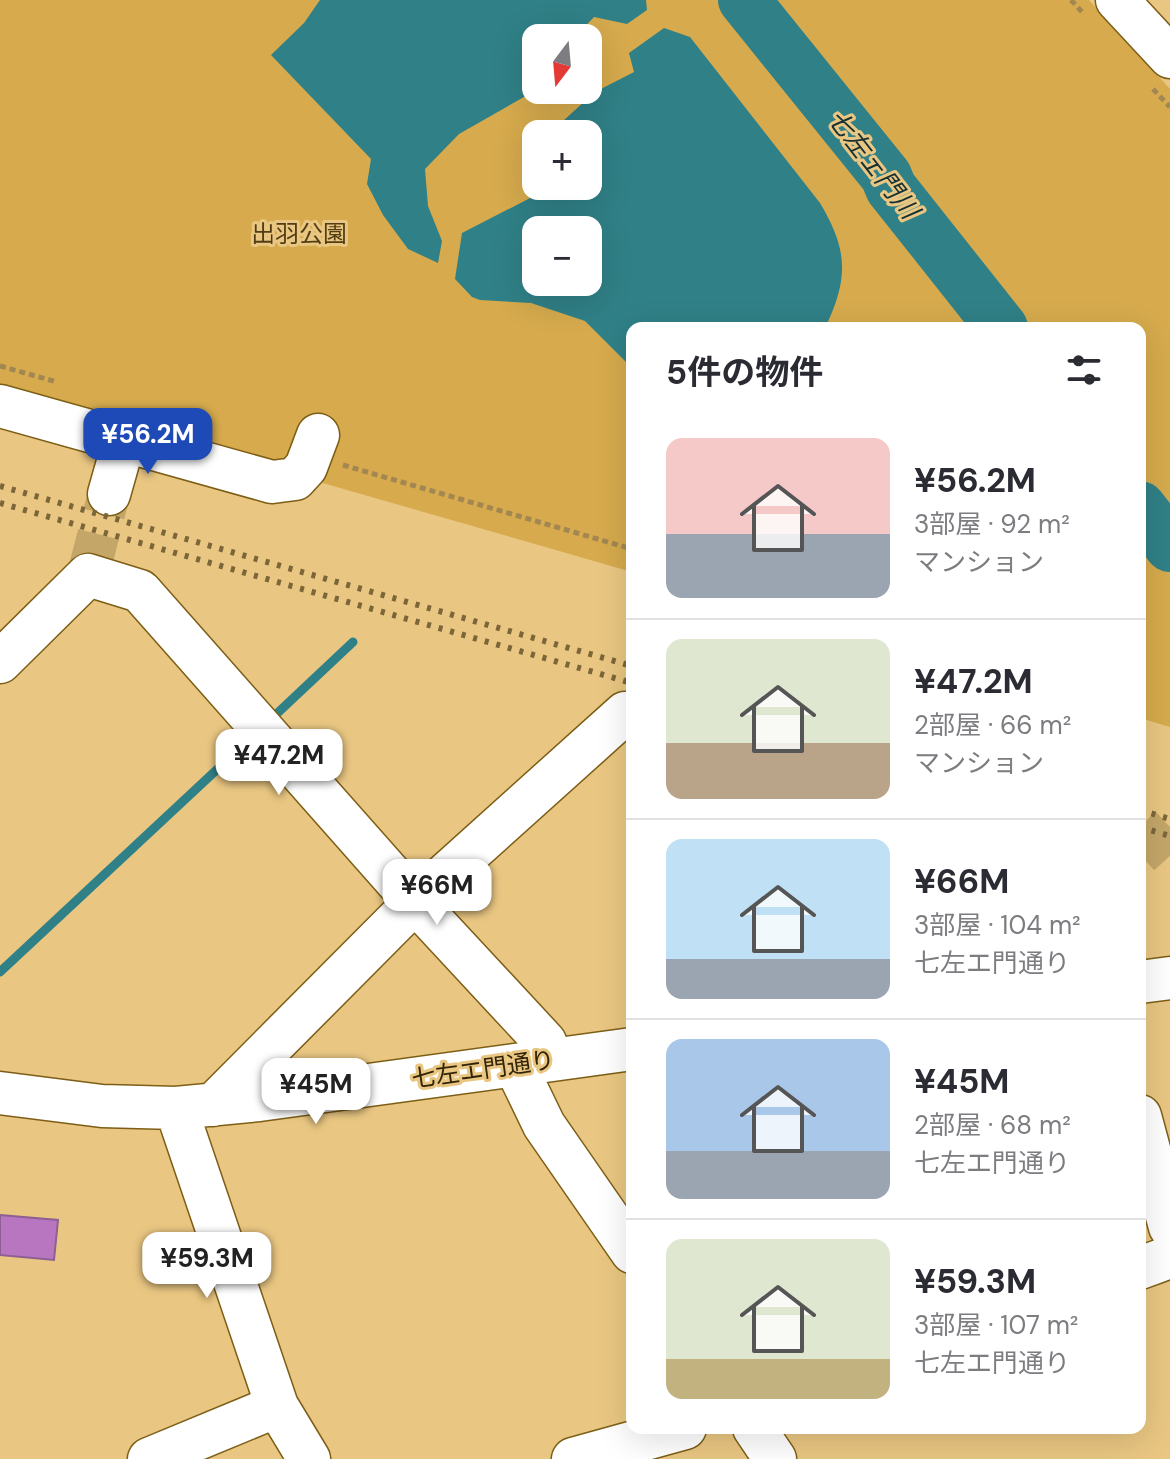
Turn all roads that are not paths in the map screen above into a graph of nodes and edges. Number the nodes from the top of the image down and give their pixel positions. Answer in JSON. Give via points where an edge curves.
{"nodes":[{"id":1,"x":1117,"y":0,"type":"edge"},
{"id":2,"x":1170,"y":57,"type":"edge"},
{"id":3,"x":0,"y":406,"type":"edge"},
{"id":4,"x":318,"y":435,"type":"dead end"},
{"id":5,"x":124,"y":441,"type":"junction"},
{"id":6,"x":109,"y":494,"type":"tunnel mouth"},
{"id":7,"x":0,"y":662,"type":"edge"},
{"id":8,"x":625,"y":713,"type":"dead end"},
{"id":9,"x":415,"y":902,"type":"junction"},
{"id":10,"x":1170,"y":978,"type":"edge"},
{"id":11,"x":1146,"y":981,"type":"edge"},
{"id":12,"x":626,"y":1050,"type":"edge"},
{"id":13,"x":534,"y":1062,"type":"junction"},
{"id":14,"x":0,"y":1093,"type":"edge"},
{"id":15,"x":195,"y":1106,"type":"junction"},
{"id":16,"x":1146,"y":1138,"type":"edge"},
{"id":17,"x":1170,"y":1227,"type":"edge"},
{"id":18,"x":626,"y":1243,"type":"edge"},
{"id":19,"x":1170,"y":1257,"type":"edge"},
{"id":20,"x":1146,"y":1266,"type":"edge"},
{"id":21,"x":277,"y":1406,"type":"junction"},
{"id":22,"x":663,"y":1434,"type":"edge"},
{"id":23,"x":758,"y":1434,"type":"edge"},
{"id":24,"x":149,"y":1459,"type":"edge"},
{"id":25,"x":309,"y":1459,"type":"edge"},
{"id":26,"x":573,"y":1459,"type":"edge"},
{"id":27,"x":775,"y":1459,"type":"edge"}],
"edges":[{"from":1,"to":2,"type":"street"},
{"from":3,"to":5,"type":"street"},
{"from":4,"to":5,"type":"street","via":[[306,467],[295,479],[272,482]]},
{"from":5,"to":6,"type":"street"},
{"from":7,"to":9,"type":"street","via":[[88,575],[140,591]]},
{"from":8,"to":9,"type":"street"},
{"from":9,"to":13,"type":"street","via":[[545,1042]]},
{"from":9,"to":15,"type":"street"},
{"from":10,"to":11,"type":"street"},
{"from":12,"to":13,"type":"street","name":"七左エ門通り"},
{"from":13,"to":15,"type":"street","name":"七左エ門通り"},
{"from":13,"to":18,"type":"street","via":[[544,1125]]},
{"from":14,"to":15,"type":"street","name":"七左エ門通り","via":[[87,1105]]},
{"from":15,"to":21,"type":"street"},
{"from":16,"to":17,"type":"street"},
{"from":19,"to":20,"type":"street"},
{"from":21,"to":24,"type":"street"},
{"from":21,"to":25,"type":"street"},
{"from":22,"to":26,"type":"street"},
{"from":23,"to":27,"type":"street"}]}
